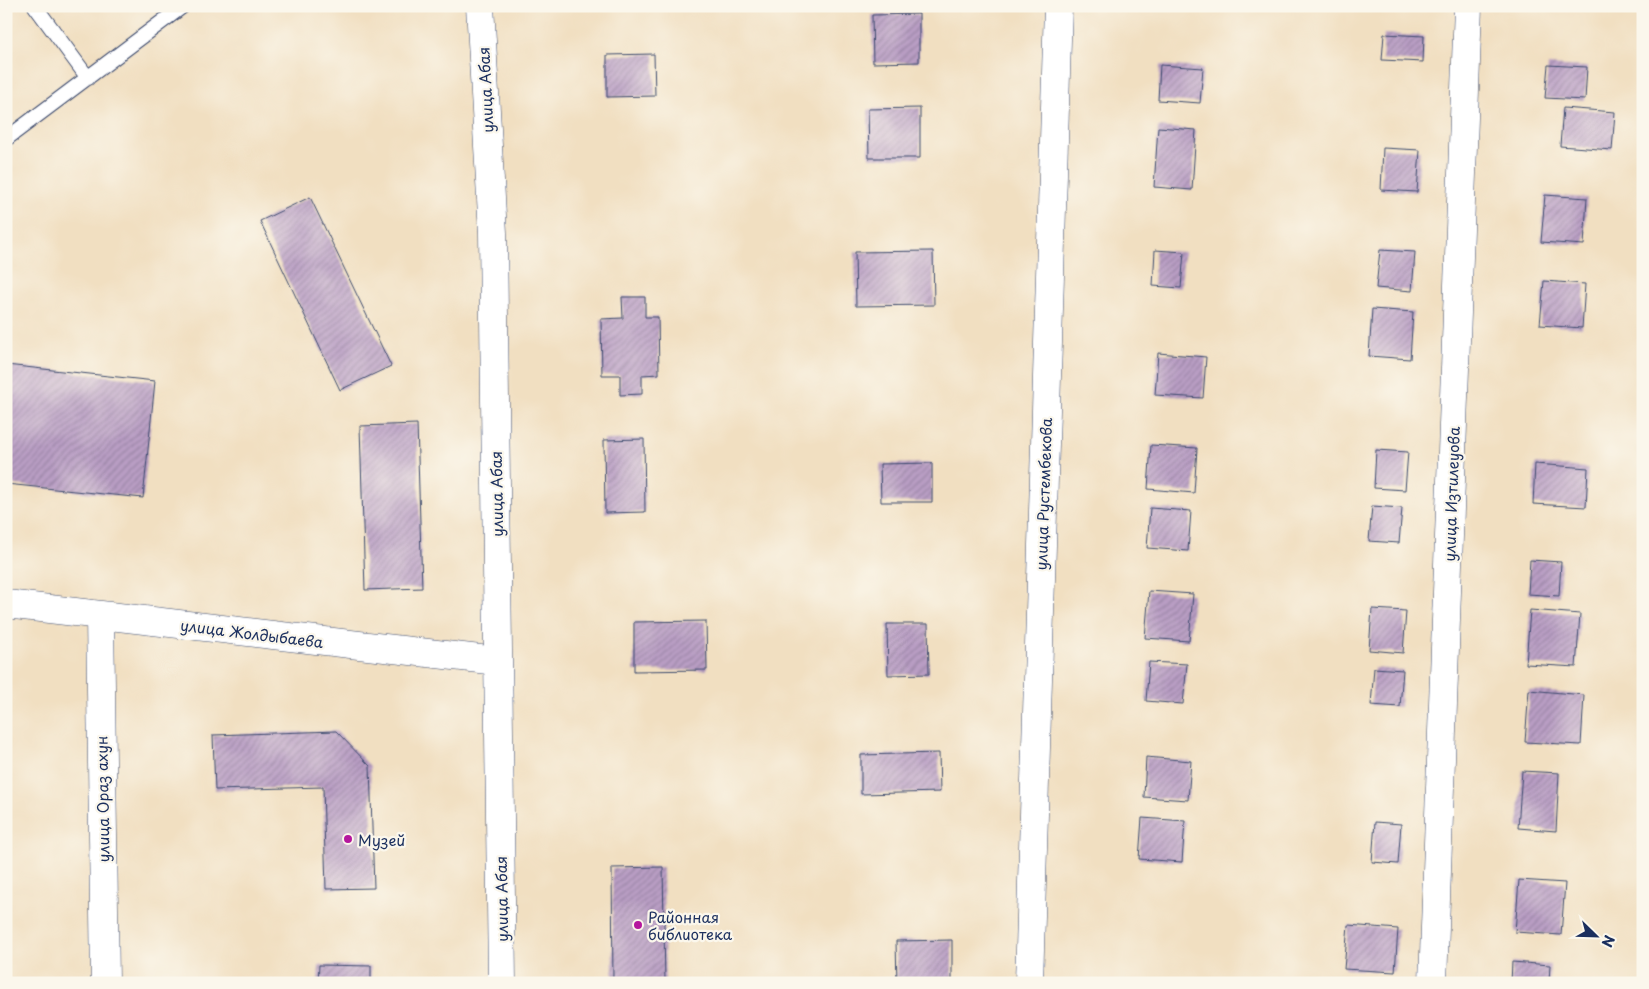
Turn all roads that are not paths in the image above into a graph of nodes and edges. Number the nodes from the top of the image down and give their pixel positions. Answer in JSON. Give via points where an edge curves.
{"nodes":[{"id":1,"x":35,"y":6,"type":"edge"},
{"id":2,"x":183,"y":6,"type":"edge"},
{"id":3,"x":480,"y":6,"type":"edge"},
{"id":4,"x":1058,"y":6,"type":"edge"},
{"id":5,"x":1468,"y":6,"type":"edge"},
{"id":6,"x":88,"y":78,"type":"junction"},
{"id":7,"x":6,"y":139,"type":"edge"},
{"id":8,"x":6,"y":604,"type":"edge"},
{"id":9,"x":100,"y":615,"type":"junction"},
{"id":10,"x":497,"y":661,"type":"junction"},
{"id":11,"x":105,"y":983,"type":"edge"},
{"id":12,"x":502,"y":983,"type":"edge"},
{"id":13,"x":1029,"y":983,"type":"edge"},
{"id":14,"x":1433,"y":983,"type":"edge"}],
"edges":[{"from":1,"to":6,"type":"lane"},
{"from":2,"to":6,"type":"lane"},
{"from":3,"to":10,"type":"street","name":"улица Абая","via":[[493,233]]},
{"from":4,"to":13,"type":"street","name":"улица Рустембекова"},
{"from":5,"to":14,"type":"street","name":"улица Изтилеуова"},
{"from":6,"to":7,"type":"lane"},
{"from":8,"to":9,"type":"street","name":"улица Жолдыбаева"},
{"from":9,"to":10,"type":"street","name":"улица Жолдыбаева"},
{"from":9,"to":11,"type":"street","name":"улица Ораз ахун"},
{"from":10,"to":12,"type":"street","name":"улица Абая"}]}
